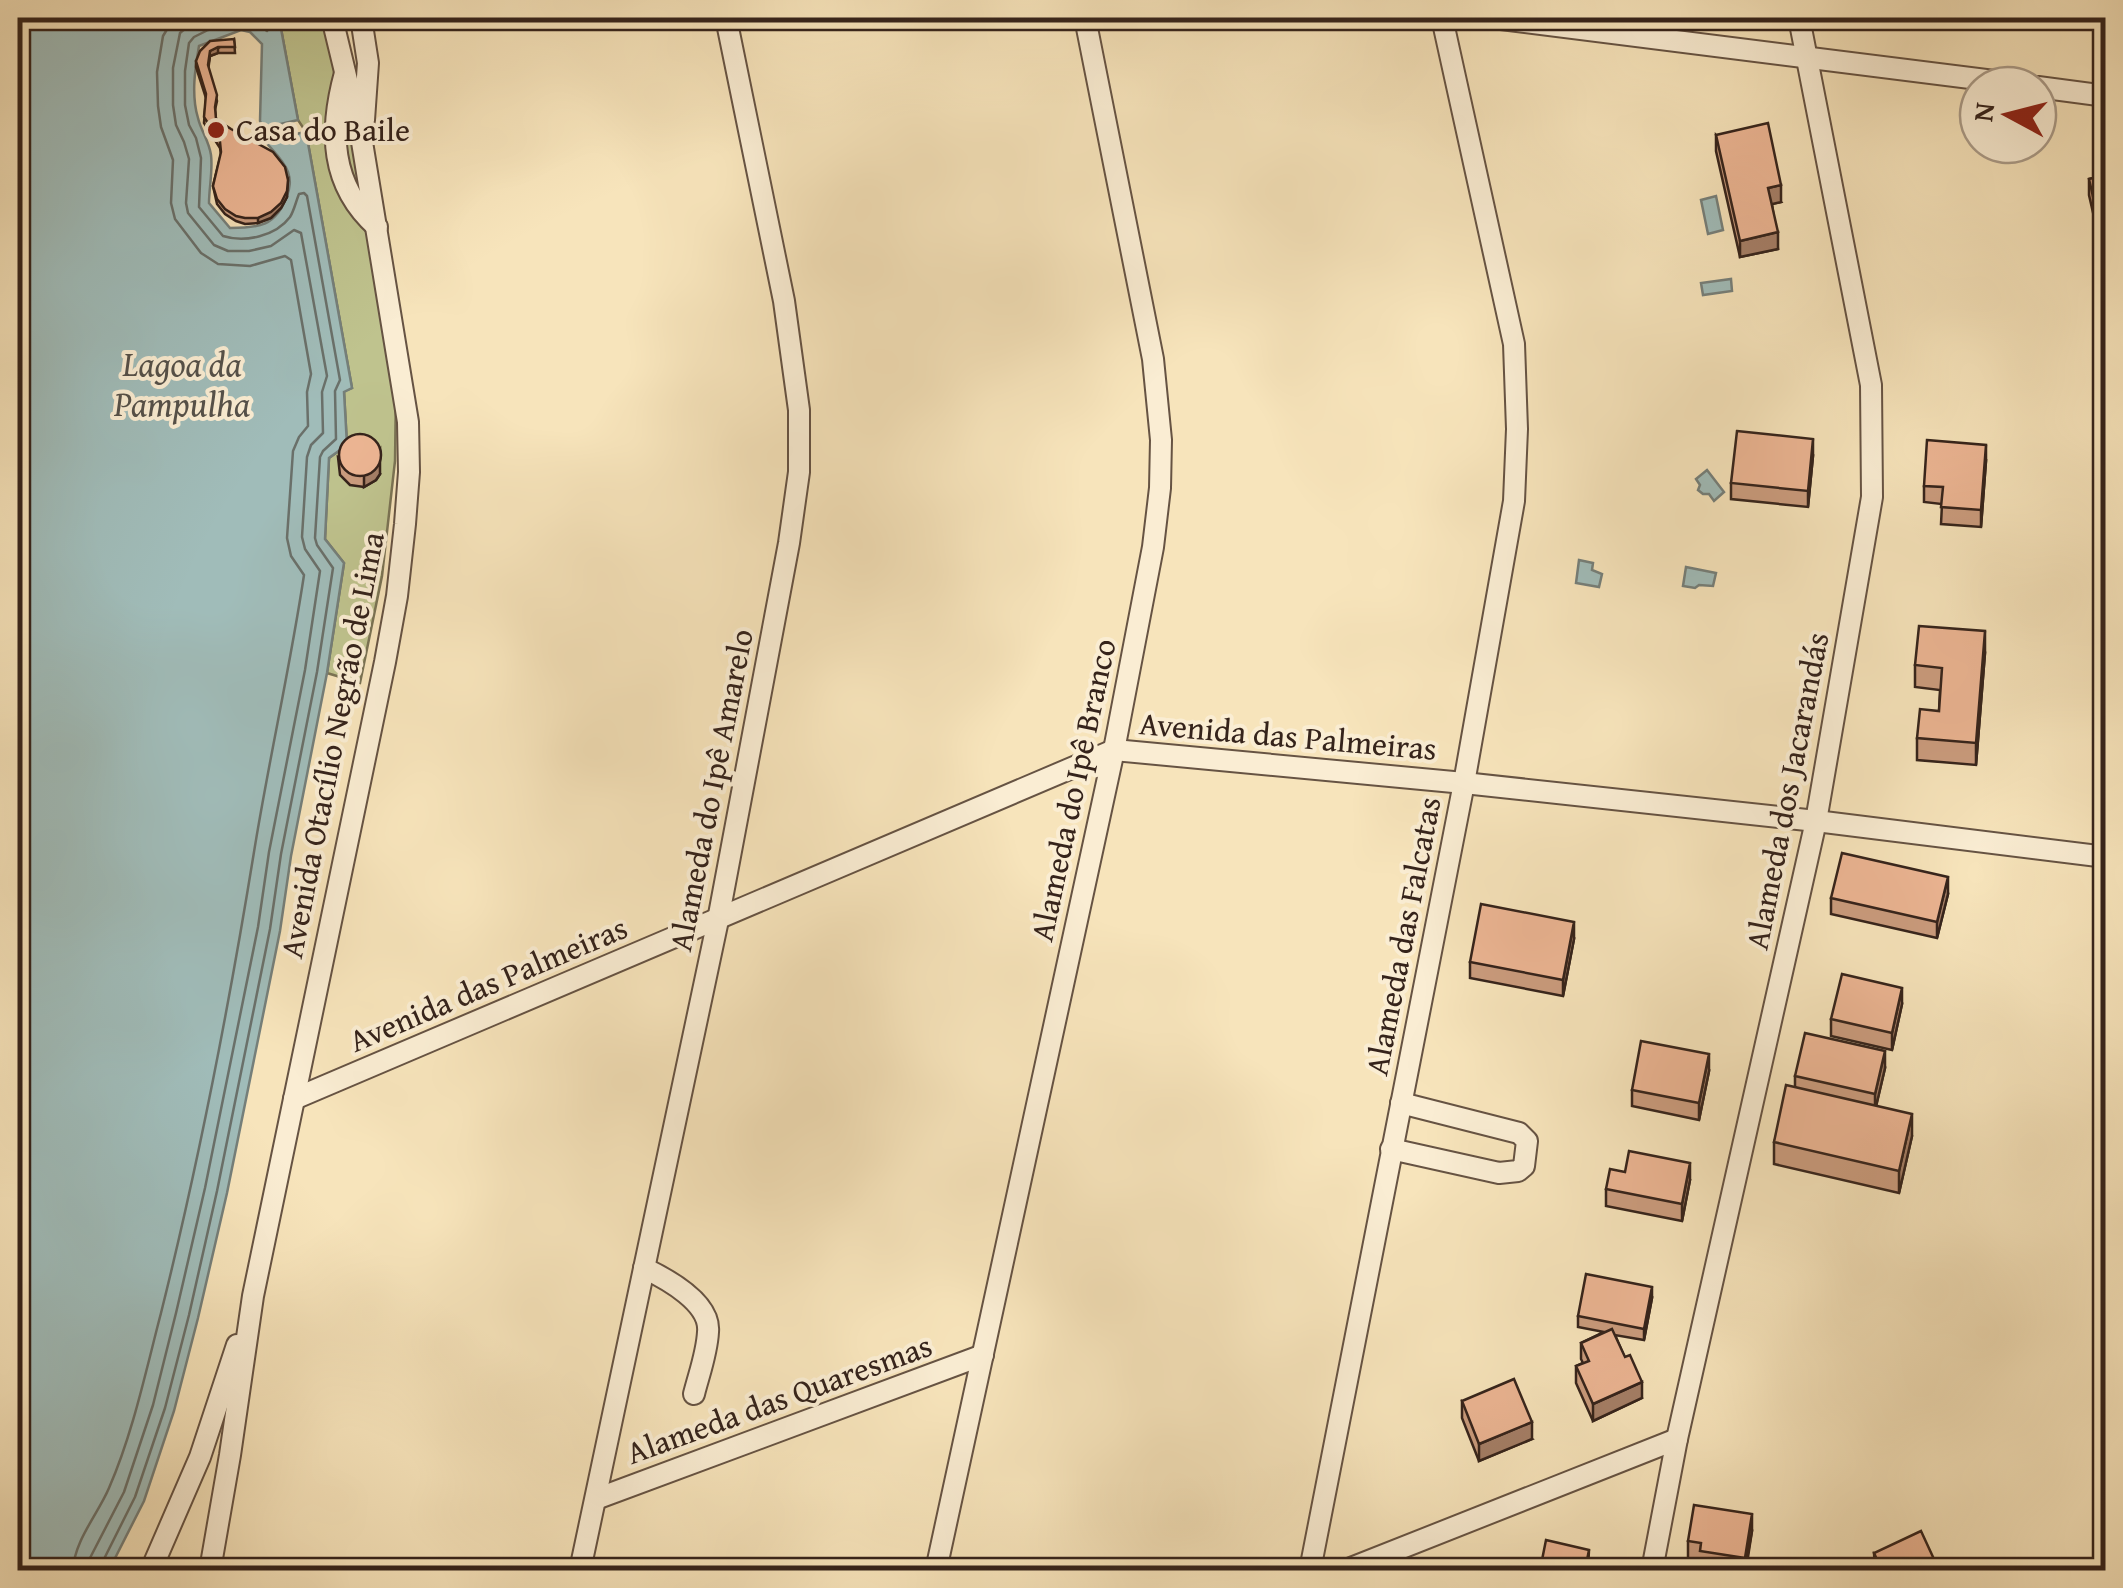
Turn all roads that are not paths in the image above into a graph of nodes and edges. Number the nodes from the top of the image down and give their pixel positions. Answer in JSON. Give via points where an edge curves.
{"nodes":[{"id":1,"x":332,"y":18,"type":"edge"},
{"id":2,"x":362,"y":18,"type":"edge"},
{"id":3,"x":726,"y":18,"type":"edge"},
{"id":4,"x":1085,"y":18,"type":"edge"},
{"id":5,"x":1442,"y":18,"type":"edge"},
{"id":6,"x":1493,"y":18,"type":"edge"},
{"id":7,"x":1800,"y":18,"type":"edge"},
{"id":8,"x":1807,"y":56,"type":"junction"},
{"id":9,"x":345,"y":72,"type":"junction"},
{"id":10,"x":1958,"y":76,"type":"edge"},
{"id":11,"x":2058,"y":89,"type":"edge"},
{"id":12,"x":2106,"y":96,"type":"edge"},
{"id":13,"x":362,"y":142,"type":"junction"},
{"id":14,"x":377,"y":227,"type":"junction"},
{"id":15,"x":1114,"y":750,"type":"junction"},
{"id":16,"x":1464,"y":783,"type":"junction"},
{"id":17,"x":1816,"y":821,"type":"junction"},
{"id":18,"x":2106,"y":848,"type":"edge"},
{"id":19,"x":2044,"y":849,"type":"junction"},
{"id":20,"x":2106,"y":857,"type":"edge"},
{"id":21,"x":718,"y":920,"type":"junction"},
{"id":22,"x":294,"y":1099,"type":"junction"},
{"id":23,"x":1400,"y":1102,"type":"junction"},
{"id":24,"x":1391,"y":1149,"type":"junction"},
{"id":25,"x":644,"y":1268,"type":"junction"},
{"id":26,"x":253,"y":1296,"type":"junction"},
{"id":27,"x":983,"y":1355,"type":"junction"},
{"id":28,"x":694,"y":1394,"type":"dead end"},
{"id":29,"x":1677,"y":1439,"type":"junction"},
{"id":30,"x":596,"y":1499,"type":"junction"},
{"id":31,"x":151,"y":1570,"type":"edge"},
{"id":32,"x":210,"y":1570,"type":"edge"},
{"id":33,"x":580,"y":1570,"type":"edge"},
{"id":34,"x":936,"y":1570,"type":"edge"},
{"id":35,"x":1310,"y":1570,"type":"edge"},
{"id":36,"x":1346,"y":1570,"type":"edge"},
{"id":37,"x":1652,"y":1570,"type":"edge"}],
"edges":[{"from":1,"to":9,"type":"street","name":"Avenida Otacílio Negrão de Lima"},
{"from":2,"to":13,"type":"street","name":"Avenida Otacílio Negrão de Lima","via":[[368,63]]},
{"from":3,"to":21,"type":"street","name":"Alameda do Ipê Amarelo","via":[[784,301],[800,440],[789,543]]},
{"from":4,"to":15,"type":"street","name":"Alameda do Ipê Branco","via":[[1153,358],[1161,440],[1153,547]]},
{"from":5,"to":16,"type":"street","name":"Alameda das Falcatas","via":[[1514,344],[1516,395],[1514,501]]},
{"from":6,"to":8,"type":"street"},
{"from":7,"to":8,"type":"street","name":"Alameda dos Jacarandás"},
{"from":8,"to":10,"type":"street"},
{"from":8,"to":17,"type":"street","name":"Alameda dos Jacarandás","via":[[1871,385],[1872,496]]},
{"from":9,"to":13,"type":"street","name":"Avenida Otacílio Negrão de Lima"},
{"from":9,"to":14,"type":"street","via":[[337,160],[361,213]]},
{"from":11,"to":12,"type":"street"},
{"from":13,"to":14,"type":"street","name":"Avenida Otacílio Negrão de Lima"},
{"from":14,"to":22,"type":"street","name":"Avenida Otacílio Negrão de Lima","via":[[408,422],[405,524],[385,662]]},
{"from":15,"to":16,"type":"street","name":"Avenida das Palmeiras"},
{"from":15,"to":21,"type":"street","name":"Avenida das Palmeiras"},
{"from":15,"to":27,"type":"street","name":"Alameda do Ipê Branco"},
{"from":16,"to":17,"type":"street","name":"Avenida das Palmeiras"},
{"from":16,"to":23,"type":"street","name":"Alameda das Falcatas"},
{"from":17,"to":19,"type":"street","name":"Avenida das Palmeiras"},
{"from":17,"to":29,"type":"street","name":"Alameda dos Jacarandás"},
{"from":18,"to":19,"type":"street","name":"Avenida das Palmeiras"},
{"from":19,"to":20,"type":"street","name":"Avenida das Palmeiras"},
{"from":21,"to":22,"type":"street","name":"Avenida das Palmeiras"},
{"from":21,"to":25,"type":"street","name":"Alameda do Ipê Amarelo"},
{"from":22,"to":26,"type":"street","name":"Avenida Otacílio Negrão de Lima"},
{"from":23,"to":24,"type":"street","name":"Alameda das Falcatas"},
{"from":23,"to":24,"type":"street","via":[[1519,1132],[1527,1141],[1524,1166],[1499,1173]]},
{"from":24,"to":35,"type":"street","name":"Alameda das Falcatas"},
{"from":25,"to":28,"type":"street","via":[[676,1285],[706,1317]]},
{"from":25,"to":30,"type":"street","name":"Alameda do Ipê Amarelo"},
{"from":26,"to":31,"type":"street","name":"Avenida Otacílio Negrão de Lima","via":[[200,1458]]},
{"from":26,"to":32,"type":"street","name":"Avenida Otacílio Negrão de Lima"},
{"from":27,"to":30,"type":"street","name":"Alameda das Quaresmas"},
{"from":27,"to":34,"type":"street","name":"Alameda do Ipê Branco"},
{"from":29,"to":36,"type":"street"},
{"from":29,"to":37,"type":"street","name":"Alameda dos Jacarandás"},
{"from":30,"to":33,"type":"street","name":"Alameda do Ipê Amarelo"}]}
